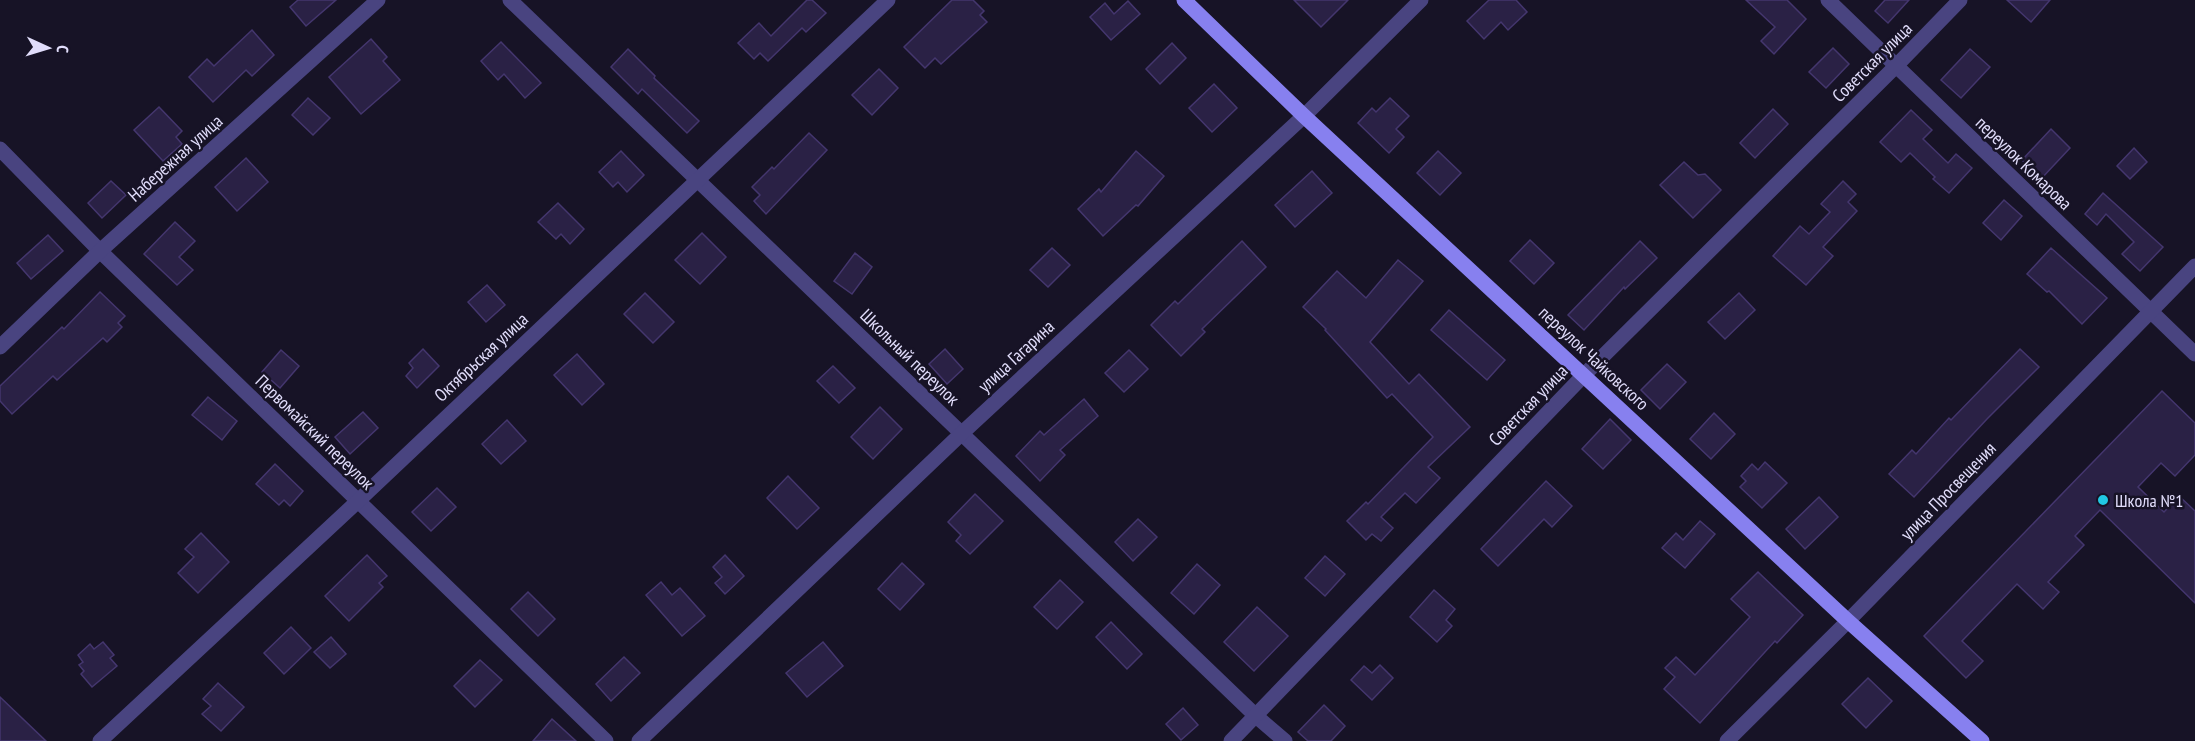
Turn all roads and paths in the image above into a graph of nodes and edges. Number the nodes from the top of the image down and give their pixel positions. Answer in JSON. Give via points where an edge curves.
{"nodes":[{"id":1,"x":378,"y":0,"type":"edge"},
{"id":2,"x":510,"y":0,"type":"edge"},
{"id":3,"x":888,"y":0,"type":"edge"},
{"id":4,"x":1184,"y":0,"type":"edge"},
{"id":5,"x":1421,"y":0,"type":"edge"},
{"id":6,"x":1828,"y":0,"type":"edge"},
{"id":7,"x":1960,"y":0,"type":"edge"},
{"id":8,"x":1895,"y":67,"type":"junction"},
{"id":9,"x":1304,"y":116,"type":"junction"},
{"id":10,"x":0,"y":149,"type":"edge"},
{"id":11,"x":697,"y":180,"type":"junction"},
{"id":12,"x":100,"y":251,"type":"junction"},
{"id":13,"x":2195,"y":266,"type":"edge"},
{"id":14,"x":2151,"y":311,"type":"junction"},
{"id":15,"x":0,"y":347,"type":"edge"},
{"id":16,"x":2195,"y":354,"type":"edge"},
{"id":17,"x":1584,"y":375,"type":"junction"},
{"id":18,"x":961,"y":434,"type":"junction"},
{"id":19,"x":358,"y":501,"type":"junction"},
{"id":20,"x":1848,"y":621,"type":"junction"},
{"id":21,"x":1256,"y":716,"type":"junction"},
{"id":22,"x":100,"y":741,"type":"edge"},
{"id":23,"x":606,"y":741,"type":"edge"},
{"id":24,"x":639,"y":741,"type":"edge"},
{"id":25,"x":1231,"y":741,"type":"edge"},
{"id":26,"x":1285,"y":741,"type":"edge"},
{"id":27,"x":1727,"y":741,"type":"edge"},
{"id":28,"x":1983,"y":741,"type":"edge"}],
"edges":[{"from":1,"to":12,"type":"street","name":"Набережная улица"},
{"from":2,"to":11,"type":"street","name":"Школьный переулок"},
{"from":3,"to":11,"type":"street","name":"Октябрьская улица"},
{"from":4,"to":9,"type":"street","name":"переулок Чайковского"},
{"from":5,"to":9,"type":"street","name":"улица Гагарина"},
{"from":6,"to":8,"type":"street","name":"переулок Комарова"},
{"from":7,"to":8,"type":"street","name":"Советская улица"},
{"from":8,"to":14,"type":"street","name":"переулок Комарова"},
{"from":8,"to":17,"type":"street","name":"Советская улица"},
{"from":9,"to":17,"type":"street","name":"переулок Чайковского"},
{"from":9,"to":18,"type":"street","name":"улица Гагарина"},
{"from":10,"to":12,"type":"street","name":"Первомайский переулок"},
{"from":11,"to":18,"type":"street","name":"Школьный переулок"},
{"from":11,"to":19,"type":"street","name":"Октябрьская улица"},
{"from":12,"to":15,"type":"street","name":"Набережная улица"},
{"from":12,"to":19,"type":"street","name":"Первомайский переулок"},
{"from":13,"to":14,"type":"street","name":"улица Просвещения"},
{"from":14,"to":16,"type":"street","name":"переулок Комарова"},
{"from":14,"to":20,"type":"street","name":"улица Просвещения"},
{"from":17,"to":20,"type":"street","name":"переулок Чайковского"},
{"from":17,"to":21,"type":"street","name":"Советская улица"},
{"from":18,"to":21,"type":"street","name":"Школьный переулок"},
{"from":18,"to":24,"type":"street","name":"улица Гагарина"},
{"from":19,"to":22,"type":"street","name":"Октябрьская улица"},
{"from":19,"to":23,"type":"street","name":"Первомайский переулок"},
{"from":20,"to":27,"type":"street","name":"улица Просвещения"},
{"from":20,"to":28,"type":"street","name":"переулок Чайковского"},
{"from":21,"to":25,"type":"street","name":"Советская улица"},
{"from":21,"to":26,"type":"street","name":"Школьный переулок"}]}
